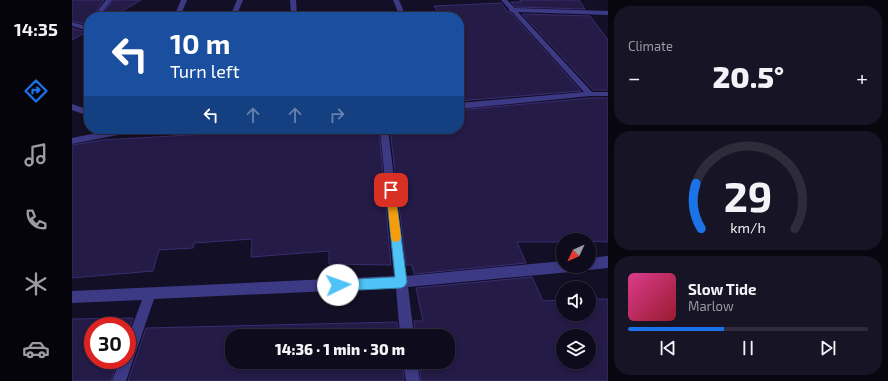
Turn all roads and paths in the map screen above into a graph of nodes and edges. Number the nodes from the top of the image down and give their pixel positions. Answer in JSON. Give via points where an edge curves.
{"nodes":[{"id":1,"x":109,"y":0,"type":"edge"},
{"id":2,"x":184,"y":0,"type":"edge"},
{"id":3,"x":240,"y":0,"type":"edge"},
{"id":4,"x":293,"y":0,"type":"edge"},
{"id":5,"x":396,"y":0,"type":"edge"},
{"id":6,"x":504,"y":0,"type":"edge"},
{"id":7,"x":511,"y":10,"type":"junction"},
{"id":8,"x":100,"y":12,"type":"edge"},
{"id":9,"x":179,"y":12,"type":"edge"},
{"id":10,"x":235,"y":12,"type":"edge"},
{"id":11,"x":294,"y":12,"type":"edge"},
{"id":12,"x":401,"y":12,"type":"edge"},
{"id":13,"x":608,"y":13,"type":"edge"},
{"id":14,"x":72,"y":24,"type":"edge"},
{"id":15,"x":84,"y":27,"type":"edge"},
{"id":16,"x":590,"y":94,"type":"junction"},
{"id":17,"x":608,"y":94,"type":"edge"},
{"id":18,"x":464,"y":106,"type":"edge"},
{"id":19,"x":72,"y":107,"type":"edge"},
{"id":20,"x":84,"y":111,"type":"edge"},
{"id":21,"x":108,"y":134,"type":"edge"},
{"id":22,"x":385,"y":134,"type":"edge"},
{"id":23,"x":72,"y":141,"type":"edge"},
{"id":24,"x":608,"y":262,"type":"edge"},
{"id":25,"x":596,"y":263,"type":"edge"},
{"id":26,"x":556,"y":267,"type":"edge"},
{"id":27,"x":401,"y":282,"type":"junction"},
{"id":28,"x":150,"y":294,"type":"junction"},
{"id":29,"x":72,"y":297,"type":"edge"},
{"id":30,"x":406,"y":329,"type":"edge"},
{"id":31,"x":136,"y":334,"type":"edge"},
{"id":32,"x":124,"y":369,"type":"edge"},
{"id":33,"x":411,"y":369,"type":"edge"},
{"id":34,"x":119,"y":381,"type":"edge"},
{"id":35,"x":413,"y":381,"type":"edge"}],
"edges":[{"from":1,"to":8,"type":"street"},
{"from":2,"to":9,"type":"street"},
{"from":3,"to":10,"type":"street"},
{"from":4,"to":11,"type":"street"},
{"from":5,"to":12,"type":"street"},
{"from":6,"to":7,"type":"street"},
{"from":7,"to":13,"type":"street"},
{"from":7,"to":16,"type":"street"},
{"from":14,"to":15,"type":"street"},
{"from":16,"to":17,"type":"street"},
{"from":16,"to":18,"type":"street"},
{"from":19,"to":20,"type":"street"},
{"from":21,"to":23,"type":"street"},
{"from":22,"to":27,"type":"street"},
{"from":24,"to":25,"type":"street"},
{"from":26,"to":27,"type":"street"},
{"from":27,"to":28,"type":"street"},
{"from":27,"to":30,"type":"street"},
{"from":28,"to":29,"type":"street"},
{"from":28,"to":31,"type":"street"},
{"from":32,"to":34,"type":"street"},
{"from":33,"to":35,"type":"street"}]}
